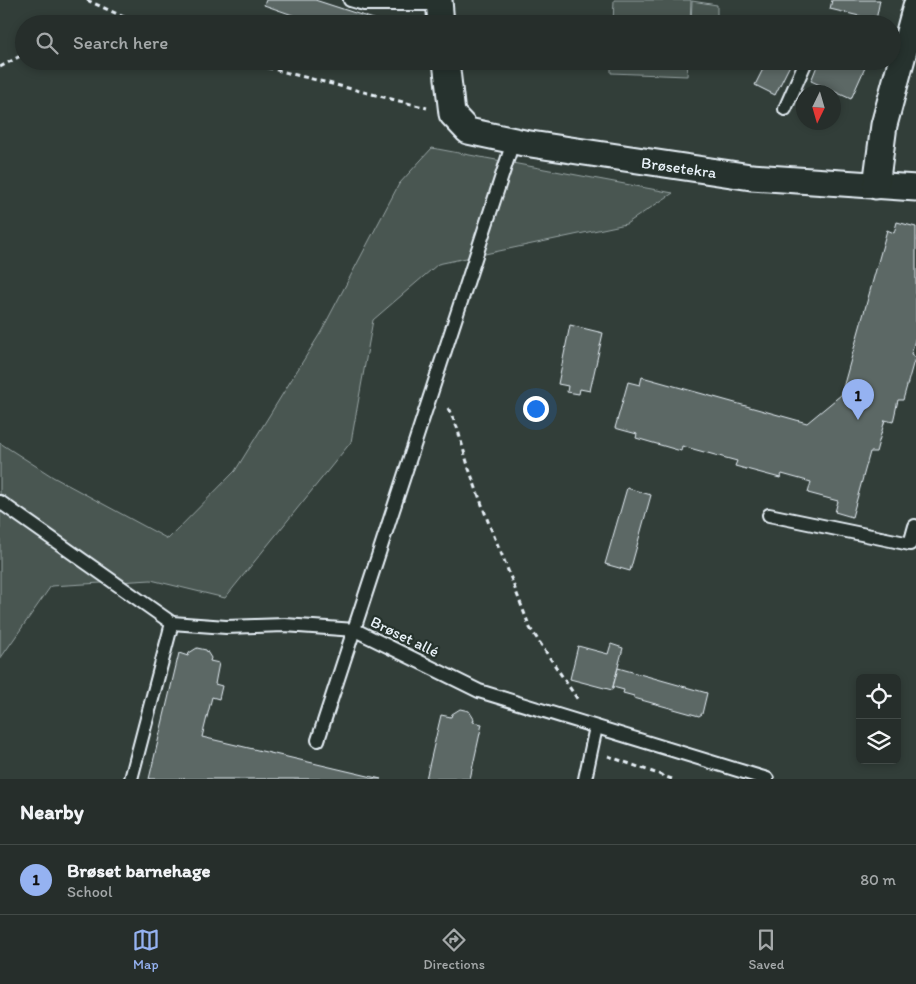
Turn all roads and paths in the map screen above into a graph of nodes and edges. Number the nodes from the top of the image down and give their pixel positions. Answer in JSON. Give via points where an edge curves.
{"nodes":[{"id":1,"x":87,"y":0,"type":"edge"},
{"id":2,"x":350,"y":0,"type":"edge"},
{"id":3,"x":387,"y":2,"type":"edge"},
{"id":4,"x":916,"y":6,"type":"edge"},
{"id":5,"x":439,"y":9,"type":"edge"},
{"id":6,"x":119,"y":15,"type":"edge"},
{"id":7,"x":901,"y":44,"type":"edge"},
{"id":8,"x":15,"y":59,"type":"edge"},
{"id":9,"x":0,"y":67,"type":"edge"},
{"id":10,"x":277,"y":70,"type":"edge"},
{"id":11,"x":447,"y":70,"type":"edge"},
{"id":12,"x":802,"y":70,"type":"edge"},
{"id":13,"x":895,"y":70,"type":"edge"},
{"id":14,"x":784,"y":108,"type":"dead end"},
{"id":15,"x":452,"y":114,"type":"junction"},
{"id":16,"x":513,"y":142,"type":"junction"},
{"id":17,"x":876,"y":186,"type":"junction"},
{"id":18,"x":916,"y":188,"type":"edge"},
{"id":19,"x":435,"y":383,"type":"junction"},
{"id":20,"x":0,"y":502,"type":"edge"},
{"id":21,"x":769,"y":515,"type":"dead end"},
{"id":22,"x":915,"y":526,"type":"dead end"},
{"id":23,"x":172,"y":623,"type":"junction"},
{"id":24,"x":355,"y":630,"type":"junction"},
{"id":25,"x":596,"y":727,"type":"junction"},
{"id":26,"x":318,"y":740,"type":"dead end"},
{"id":27,"x":591,"y":750,"type":"junction"},
{"id":28,"x":131,"y":779,"type":"edge"},
{"id":29,"x":585,"y":779,"type":"edge"},
{"id":30,"x":672,"y":779,"type":"edge"},
{"id":31,"x":767,"y":779,"type":"edge"}],
"edges":[{"from":1,"to":6,"type":"path"},
{"from":2,"to":3,"type":"lane","via":[[364,4]]},
{"from":3,"to":5,"type":"lane"},
{"from":4,"to":7,"type":"street"},
{"from":8,"to":9,"type":"path"},
{"from":10,"to":15,"type":"path"},
{"from":11,"to":15,"type":"street"},
{"from":12,"to":14,"type":"lane"},
{"from":13,"to":17,"type":"street"},
{"from":15,"to":16,"type":"street","name":"Brøsetekra","via":[[468,131]]},
{"from":16,"to":17,"type":"street","name":"Brøsetekra","via":[[752,177]]},
{"from":16,"to":19,"type":"lane"},
{"from":17,"to":18,"type":"street","name":"Brøsetekra"},
{"from":19,"to":24,"type":"lane"},
{"from":19,"to":25,"type":"path","via":[[457,427],[488,524],[530,628]]},
{"from":20,"to":23,"type":"lane"},
{"from":21,"to":22,"type":"lane","via":[[910,544]]},
{"from":23,"to":24,"type":"lane","name":"Brøset allé"},
{"from":23,"to":28,"type":"lane"},
{"from":24,"to":25,"type":"lane","name":"Brøset allé","via":[[479,691]]},
{"from":24,"to":26,"type":"lane"},
{"from":25,"to":27,"type":"lane"},
{"from":25,"to":31,"type":"lane","name":"Brøset allé"},
{"from":27,"to":29,"type":"lane"},
{"from":27,"to":30,"type":"path"}]}
